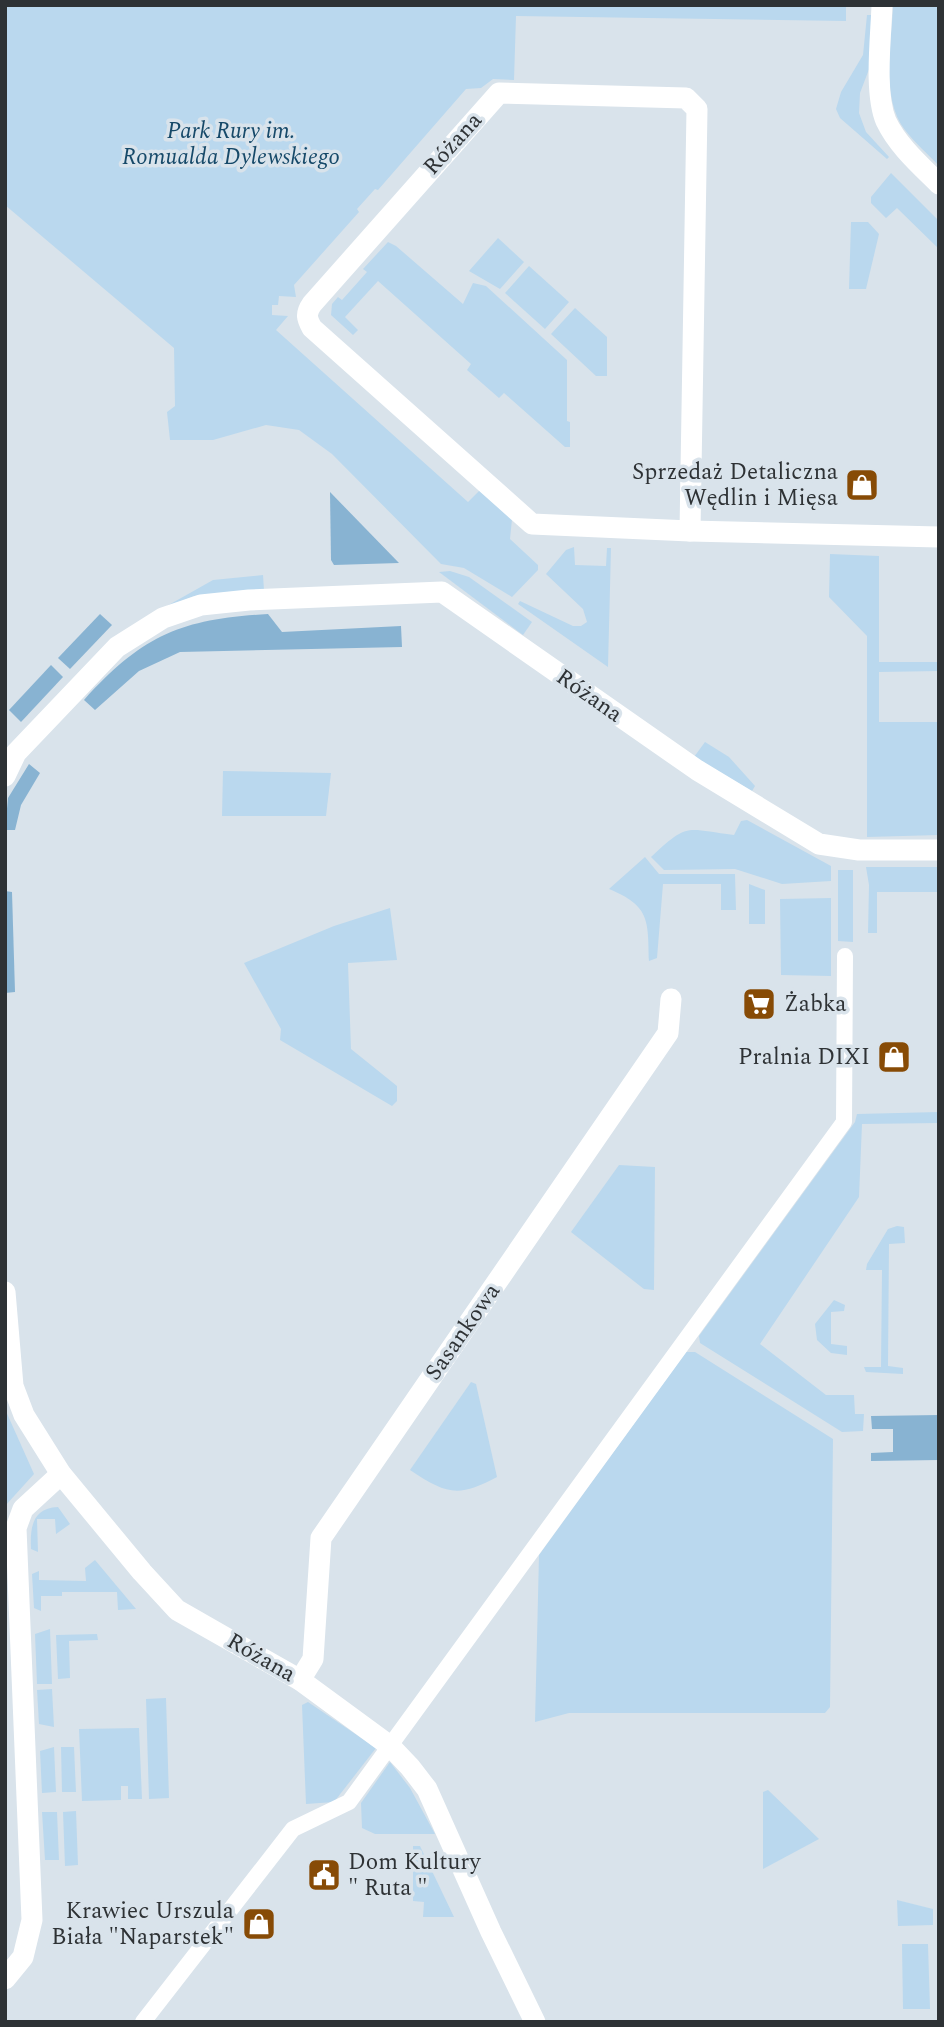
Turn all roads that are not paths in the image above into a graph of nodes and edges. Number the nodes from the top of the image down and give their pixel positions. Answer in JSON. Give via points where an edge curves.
{"nodes":[{"id":1,"x":882,"y":5,"type":"edge"},
{"id":2,"x":939,"y":184,"type":"edge"},
{"id":3,"x":690,"y":531,"type":"junction"},
{"id":4,"x":939,"y":537,"type":"edge"},
{"id":5,"x":5,"y":776,"type":"edge"},
{"id":6,"x":939,"y":850,"type":"edge"},
{"id":7,"x":845,"y":956,"type":"dead end"},
{"id":8,"x":671,"y":999,"type":"dead end"},
{"id":9,"x":5,"y":1292,"type":"edge"},
{"id":10,"x":61,"y":1474,"type":"junction"},
{"id":11,"x":300,"y":1680,"type":"junction"},
{"id":12,"x":390,"y":1746,"type":"junction"},
{"id":13,"x":5,"y":1979,"type":"edge"},
{"id":14,"x":189,"y":1980,"type":"dead end"},
{"id":15,"x":161,"y":1998,"type":"junction"},
{"id":16,"x":143,"y":2022,"type":"edge"},
{"id":17,"x":535,"y":2022,"type":"edge"}],
"edges":[{"from":1,"to":2,"type":"street","via":[[885,118],[902,146]]},
{"from":3,"to":3,"type":"street","name":"Różana","via":[[532,524],[307,320],[312,304],[499,93],[687,99],[697,109]]},
{"from":3,"to":4,"type":"street","name":"Różana"},
{"from":5,"to":6,"type":"street","name":"Różana","via":[[16,754],[117,647],[163,618],[201,606],[249,600],[442,592],[686,762],[819,844],[859,850]]},
{"from":7,"to":12,"type":"street","via":[[844,1122]]},
{"from":8,"to":11,"type":"street","name":"Sasankowa","via":[[668,1033],[321,1538],[313,1659]]},
{"from":9,"to":10,"type":"street","name":"Różana","via":[[13,1386],[24,1415]]},
{"from":10,"to":11,"type":"street","name":"Różana","via":[[177,1610]]},
{"from":10,"to":13,"type":"street","via":[[23,1509],[16,1528],[32,1920],[23,1956]]},
{"from":11,"to":12,"type":"street","name":"Różana"},
{"from":12,"to":15,"type":"street","via":[[349,1802],[293,1829]]},
{"from":12,"to":17,"type":"street","name":"Różana","via":[[427,1789]]},
{"from":14,"to":15,"type":"street"},
{"from":15,"to":16,"type":"street"}]}
